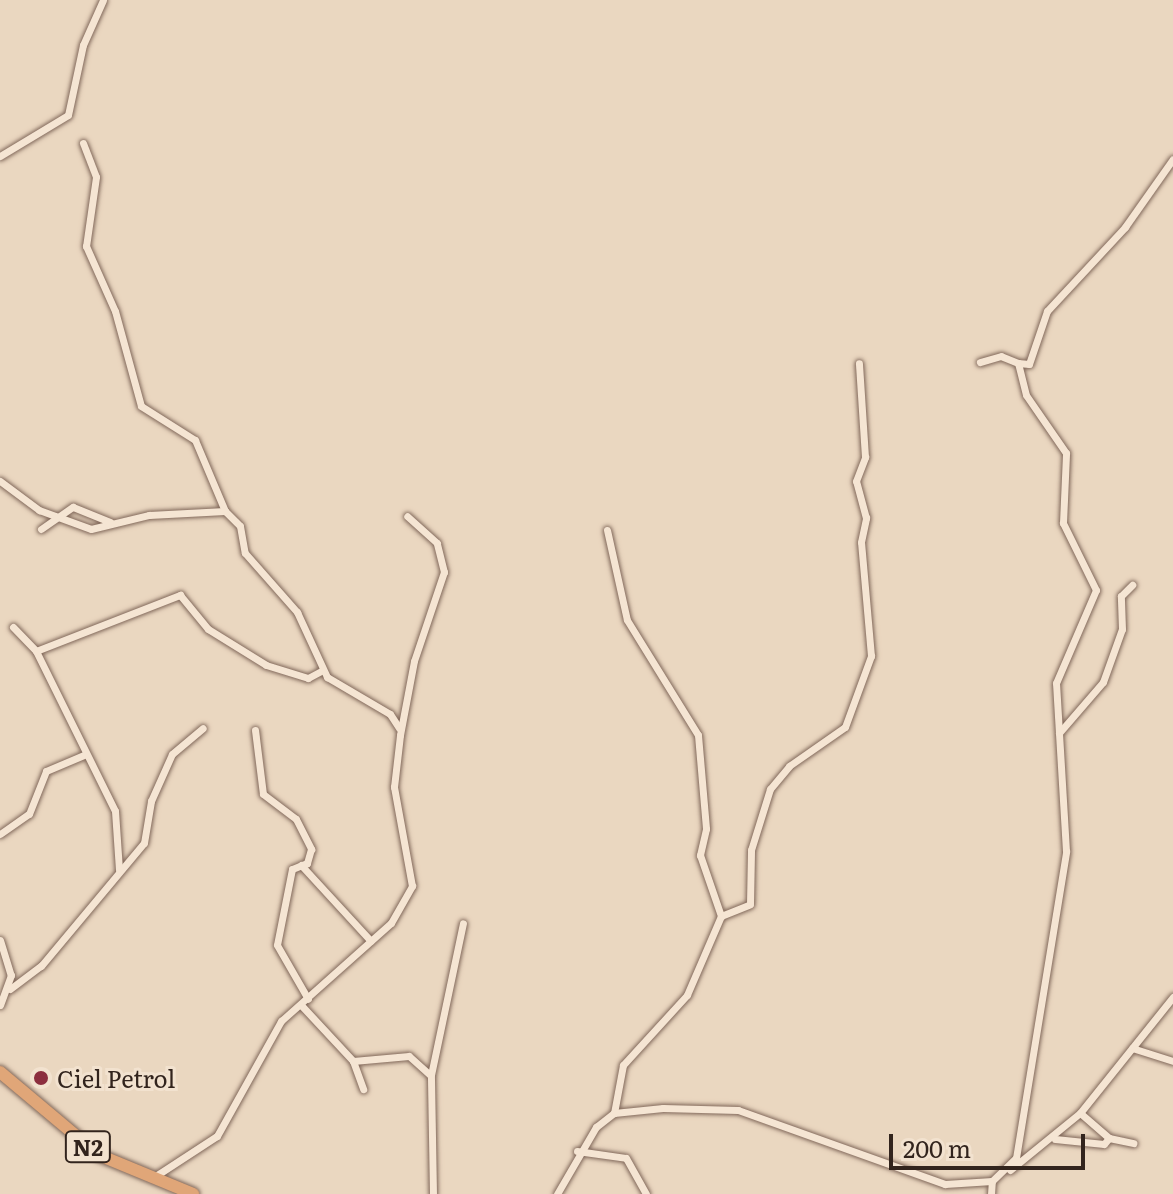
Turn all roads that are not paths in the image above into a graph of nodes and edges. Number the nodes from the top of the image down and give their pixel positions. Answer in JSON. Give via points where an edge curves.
{"nodes":[{"id":1,"x":103,"y":0,"type":"edge"},
{"id":2,"x":83,"y":143,"type":"dead end"},
{"id":3,"x":0,"y":156,"type":"edge"},
{"id":4,"x":1173,"y":159,"type":"edge"},
{"id":5,"x":980,"y":362,"type":"dead end"},
{"id":6,"x":859,"y":363,"type":"dead end"},
{"id":7,"x":1018,"y":363,"type":"junction"},
{"id":8,"x":0,"y":481,"type":"edge"},
{"id":9,"x":225,"y":511,"type":"junction"},
{"id":10,"x":407,"y":516,"type":"dead end"},
{"id":11,"x":54,"y":517,"type":"junction"},
{"id":12,"x":112,"y":523,"type":"junction"},
{"id":13,"x":41,"y":529,"type":"dead end"},
{"id":14,"x":607,"y":530,"type":"dead end"},
{"id":15,"x":1132,"y":585,"type":"dead end"},
{"id":16,"x":13,"y":627,"type":"dead end"},
{"id":17,"x":36,"y":651,"type":"junction"},
{"id":18,"x":323,"y":670,"type":"junction"},
{"id":19,"x":203,"y":728,"type":"dead end"},
{"id":20,"x":255,"y":730,"type":"dead end"},
{"id":21,"x":1059,"y":733,"type":"junction"},
{"id":22,"x":400,"y":735,"type":"junction"},
{"id":23,"x":86,"y":754,"type":"junction"},
{"id":24,"x":0,"y":834,"type":"edge"},
{"id":25,"x":301,"y":865,"type":"junction"},
{"id":26,"x":119,"y":873,"type":"junction"},
{"id":27,"x":721,"y":916,"type":"junction"},
{"id":28,"x":463,"y":923,"type":"dead end"},
{"id":29,"x":0,"y":940,"type":"edge"},
{"id":30,"x":371,"y":941,"type":"junction"},
{"id":31,"x":10,"y":989,"type":"junction"},
{"id":32,"x":1173,"y":997,"type":"edge"},
{"id":33,"x":308,"y":999,"type":"junction"},
{"id":34,"x":0,"y":1005,"type":"edge"},
{"id":35,"x":301,"y":1005,"type":"junction"},
{"id":36,"x":1132,"y":1048,"type":"junction"},
{"id":37,"x":353,"y":1061,"type":"junction"},
{"id":38,"x":1173,"y":1061,"type":"edge"},
{"id":39,"x":0,"y":1072,"type":"edge"},
{"id":40,"x":431,"y":1077,"type":"junction"},
{"id":41,"x":363,"y":1089,"type":"dead end"},
{"id":42,"x":614,"y":1113,"type":"junction"},
{"id":43,"x":1080,"y":1113,"type":"junction"},
{"id":44,"x":1109,"y":1138,"type":"junction"},
{"id":45,"x":1055,"y":1139,"type":"junction"},
{"id":46,"x":1133,"y":1143,"type":"dead end"},
{"id":47,"x":577,"y":1151,"type":"junction"},
{"id":48,"x":1008,"y":1170,"type":"junction"},
{"id":49,"x":152,"y":1179,"type":"junction"},
{"id":50,"x":992,"y":1181,"type":"junction"},
{"id":51,"x":193,"y":1194,"type":"edge"},
{"id":52,"x":433,"y":1194,"type":"edge"},
{"id":53,"x":557,"y":1194,"type":"edge"},
{"id":54,"x":646,"y":1194,"type":"edge"},
{"id":55,"x":991,"y":1194,"type":"edge"}],
"edges":[{"from":1,"to":3,"type":"street","via":[[83,45],[68,115]]},
{"from":2,"to":9,"type":"street","via":[[96,177],[86,246],[115,311],[141,406],[195,440]]},
{"from":4,"to":7,"type":"street","via":[[1125,227],[1047,311],[1029,364]]},
{"from":5,"to":7,"type":"street","via":[[1001,356]]},
{"from":6,"to":27,"type":"street","via":[[865,457],[856,481],[866,518],[861,542],[871,656],[845,727],[789,766],[770,789],[751,850],[750,904]]},
{"from":7,"to":21,"type":"street","via":[[1026,395],[1066,453],[1063,523],[1096,590],[1056,683]]},
{"from":8,"to":11,"type":"street"},
{"from":9,"to":12,"type":"street"},
{"from":9,"to":18,"type":"street","via":[[240,526],[245,553],[287,610],[297,612]]},
{"from":10,"to":22,"type":"street","via":[[437,543],[444,572],[414,661]]},
{"from":11,"to":12,"type":"street","via":[[91,529]]},
{"from":11,"to":12,"type":"street","via":[[80,508]]},
{"from":11,"to":13,"type":"street"},
{"from":14,"to":27,"type":"street","via":[[627,620],[698,735],[706,829],[700,855]]},
{"from":15,"to":21,"type":"street","via":[[1121,596],[1122,629],[1103,682]]},
{"from":16,"to":17,"type":"street"},
{"from":17,"to":18,"type":"street","via":[[180,595],[208,629],[266,665],[308,678]]},
{"from":17,"to":23,"type":"street"},
{"from":18,"to":22,"type":"street","via":[[390,714]]},
{"from":19,"to":26,"type":"street","via":[[172,754],[151,801],[149,832]]},
{"from":20,"to":25,"type":"street","via":[[263,794],[308,836],[311,849]]},
{"from":21,"to":48,"type":"street","via":[[1066,851],[1024,1128]]},
{"from":22,"to":30,"type":"street","via":[[394,787],[412,886]]},
{"from":23,"to":24,"type":"street","via":[[46,771],[29,814]]},
{"from":23,"to":26,"type":"street","via":[[115,811]]},
{"from":25,"to":30,"type":"street"},
{"from":25,"to":33,"type":"street","via":[[292,869],[277,945]]},
{"from":26,"to":31,"type":"street","via":[[41,966]]},
{"from":27,"to":42,"type":"street","via":[[687,995],[623,1065]]},
{"from":28,"to":40,"type":"street"},
{"from":29,"to":31,"type":"street"},
{"from":30,"to":33,"type":"street"},
{"from":31,"to":34,"type":"street"},
{"from":32,"to":36,"type":"street"},
{"from":33,"to":35,"type":"street"},
{"from":35,"to":37,"type":"street"},
{"from":35,"to":49,"type":"street","via":[[269,1037],[217,1136]]},
{"from":36,"to":38,"type":"street"},
{"from":36,"to":43,"type":"street"},
{"from":37,"to":40,"type":"street","via":[[409,1056]]},
{"from":37,"to":41,"type":"street"},
{"from":39,"to":49,"type":"highway","number":"N2","via":[[99,1155]]},
{"from":40,"to":52,"type":"street"},
{"from":42,"to":47,"type":"street"},
{"from":42,"to":50,"type":"street","via":[[707,1104],[919,1178]]},
{"from":43,"to":44,"type":"street"},
{"from":43,"to":45,"type":"street"},
{"from":44,"to":45,"type":"street","via":[[1084,1145]]},
{"from":44,"to":46,"type":"street"},
{"from":45,"to":48,"type":"street"},
{"from":47,"to":53,"type":"street"},
{"from":47,"to":54,"type":"street","via":[[626,1158]]},
{"from":48,"to":50,"type":"street"},
{"from":49,"to":51,"type":"highway","number":"N2"},
{"from":50,"to":55,"type":"street"}]}
